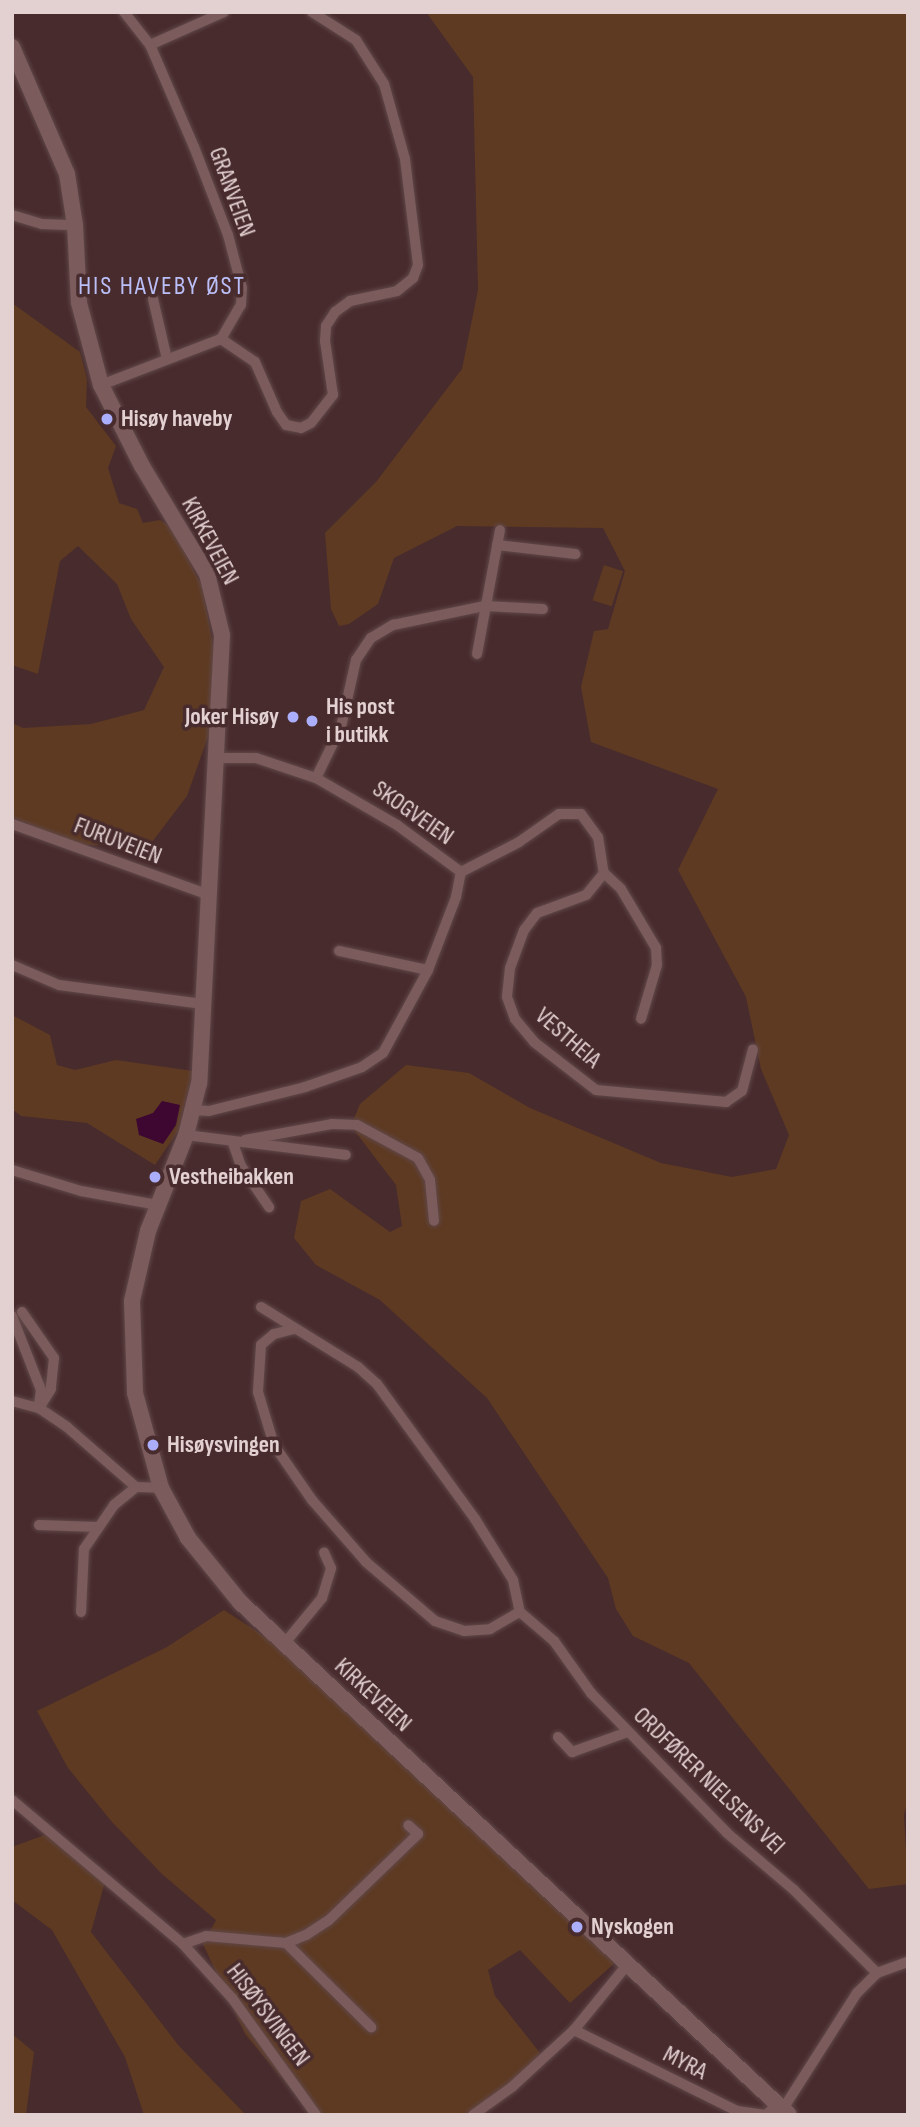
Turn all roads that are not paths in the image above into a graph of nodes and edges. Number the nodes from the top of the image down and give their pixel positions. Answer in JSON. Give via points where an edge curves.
{"nodes":[{"id":1,"x":124,"y":12,"type":"edge"},
{"id":2,"x":224,"y":12,"type":"edge"},
{"id":3,"x":312,"y":12,"type":"edge"},
{"id":4,"x":150,"y":45,"type":"junction"},
{"id":5,"x":12,"y":47,"type":"edge"},
{"id":6,"x":12,"y":215,"type":"edge"},
{"id":7,"x":75,"y":225,"type":"junction"},
{"id":8,"x":153,"y":299,"type":"dead end"},
{"id":9,"x":221,"y":339,"type":"junction"},
{"id":10,"x":167,"y":359,"type":"junction"},
{"id":11,"x":101,"y":385,"type":"junction"},
{"id":12,"x":500,"y":530,"type":"dead end"},
{"id":13,"x":497,"y":545,"type":"junction"},
{"id":14,"x":575,"y":554,"type":"dead end"},
{"id":15,"x":485,"y":606,"type":"junction"},
{"id":16,"x":543,"y":609,"type":"dead end"},
{"id":17,"x":477,"y":654,"type":"dead end"},
{"id":18,"x":218,"y":758,"type":"junction"},
{"id":19,"x":316,"y":778,"type":"junction"},
{"id":20,"x":12,"y":824,"type":"edge"},
{"id":21,"x":461,"y":872,"type":"junction"},
{"id":22,"x":604,"y":873,"type":"junction"},
{"id":23,"x":209,"y":895,"type":"junction"},
{"id":24,"x":340,"y":951,"type":"dead end"},
{"id":25,"x":12,"y":965,"type":"edge"},
{"id":26,"x":428,"y":970,"type":"junction"},
{"id":27,"x":203,"y":1004,"type":"junction"},
{"id":28,"x":641,"y":1019,"type":"dead end"},
{"id":29,"x":753,"y":1049,"type":"dead end"},
{"id":30,"x":194,"y":1110,"type":"junction"},
{"id":31,"x":186,"y":1135,"type":"junction"},
{"id":32,"x":239,"y":1142,"type":"junction"},
{"id":33,"x":346,"y":1154,"type":"dead end"},
{"id":34,"x":12,"y":1170,"type":"edge"},
{"id":35,"x":157,"y":1205,"type":"junction"},
{"id":36,"x":269,"y":1207,"type":"dead end"},
{"id":37,"x":434,"y":1221,"type":"dead end"},
{"id":38,"x":261,"y":1307,"type":"dead end"},
{"id":39,"x":17,"y":1314,"type":"edge"},
{"id":40,"x":294,"y":1329,"type":"junction"},
{"id":41,"x":12,"y":1401,"type":"edge"},
{"id":42,"x":39,"y":1408,"type":"junction"},
{"id":43,"x":136,"y":1487,"type":"junction"},
{"id":44,"x":161,"y":1488,"type":"junction"},
{"id":45,"x":39,"y":1525,"type":"dead end"},
{"id":46,"x":97,"y":1527,"type":"junction"},
{"id":47,"x":324,"y":1552,"type":"dead end"},
{"id":48,"x":81,"y":1612,"type":"dead end"},
{"id":49,"x":520,"y":1612,"type":"junction"},
{"id":50,"x":284,"y":1644,"type":"junction"},
{"id":51,"x":628,"y":1732,"type":"junction"},
{"id":52,"x":558,"y":1737,"type":"dead end"},
{"id":53,"x":12,"y":1800,"type":"edge"},
{"id":54,"x":408,"y":1825,"type":"dead end"},
{"id":55,"x":286,"y":1943,"type":"junction"},
{"id":56,"x":183,"y":1944,"type":"junction"},
{"id":57,"x":908,"y":1962,"type":"edge"},
{"id":58,"x":627,"y":1965,"type":"junction"},
{"id":59,"x":877,"y":1973,"type":"junction"},
{"id":60,"x":371,"y":2027,"type":"dead end"},
{"id":61,"x":574,"y":2029,"type":"junction"},
{"id":62,"x":784,"y":2109,"type":"edge"},
{"id":63,"x":316,"y":2115,"type":"edge"},
{"id":64,"x":473,"y":2115,"type":"edge"}],
"edges":[{"from":1,"to":4,"type":"street","name":"GRANVEIEN"},
{"from":2,"to":4,"type":"street"},
{"from":3,"to":9,"type":"street","via":[[356,40],[384,84],[405,159],[418,265],[413,278],[397,291],[350,301],[335,312],[326,326],[325,341],[333,395],[312,423],[301,428],[286,425],[276,412],[255,362]]},
{"from":4,"to":9,"type":"street","name":"GRANVEIEN","via":[[228,235],[242,288],[241,305]]},
{"from":5,"to":7,"type":"main road","name":"KIRKEVEIEN","via":[[67,174]]},
{"from":6,"to":7,"type":"street","via":[[42,224]]},
{"from":7,"to":11,"type":"main road","name":"KIRKEVEIEN","via":[[79,303]]},
{"from":8,"to":10,"type":"street"},
{"from":9,"to":10,"type":"street"},
{"from":10,"to":11,"type":"street"},
{"from":11,"to":18,"type":"main road","name":"KIRKEVEIEN","via":[[214,589],[222,635]]},
{"from":12,"to":13,"type":"street"},
{"from":13,"to":14,"type":"street"},
{"from":13,"to":15,"type":"street"},
{"from":15,"to":16,"type":"street"},
{"from":15,"to":17,"type":"street"},
{"from":15,"to":19,"type":"street","via":[[393,625],[371,638],[356,660],[341,727]]},
{"from":18,"to":19,"type":"street","name":"SKOGVEIEN","via":[[256,758]]},
{"from":18,"to":23,"type":"main road","name":"KIRKEVEIEN"},
{"from":19,"to":21,"type":"street","name":"SKOGVEIEN","via":[[397,825]]},
{"from":20,"to":23,"type":"street","name":"FURUVEIEN"},
{"from":21,"to":22,"type":"street","name":"SKOGVEIEN","via":[[519,842],[559,814],[573,811],[594,828],[604,854]]},
{"from":21,"to":26,"type":"street"},
{"from":22,"to":28,"type":"street","via":[[621,889],[656,948],[657,965]]},
{"from":22,"to":29,"type":"street","name":"VESTHEIA","via":[[586,895],[537,913],[524,930],[510,968],[508,997],[515,1019],[534,1042],[596,1090],[726,1102],[742,1091]]},
{"from":23,"to":27,"type":"main road","name":"KIRKEVEIEN"},
{"from":24,"to":26,"type":"street"},
{"from":25,"to":27,"type":"street","via":[[59,985]]},
{"from":26,"to":30,"type":"street","via":[[392,1040],[383,1053],[362,1067],[304,1087],[209,1111]]},
{"from":27,"to":30,"type":"main road","name":"KIRKEVEIEN"},
{"from":30,"to":31,"type":"main road","name":"KIRKEVEIEN"},
{"from":31,"to":32,"type":"street"},
{"from":31,"to":35,"type":"main road","name":"KIRKEVEIEN"},
{"from":32,"to":33,"type":"street"},
{"from":32,"to":36,"type":"street","via":[[241,1166]]},
{"from":32,"to":37,"type":"street","via":[[332,1124],[357,1125],[418,1157],[430,1180]]},
{"from":34,"to":35,"type":"street","via":[[81,1191]]},
{"from":35,"to":44,"type":"main road","name":"KIRKEVEIEN","via":[[139,1262],[130,1335],[141,1424]]},
{"from":38,"to":40,"type":"street"},
{"from":39,"to":42,"type":"street","via":[[41,1390]]},
{"from":39,"to":42,"type":"street","via":[[54,1358],[54,1379]]},
{"from":40,"to":49,"type":"street","via":[[358,1367],[384,1393],[506,1570]]},
{"from":40,"to":49,"type":"street","via":[[274,1334],[261,1345],[258,1392],[274,1445],[312,1500],[366,1562],[435,1621],[464,1631],[490,1629]]},
{"from":41,"to":42,"type":"street"},
{"from":42,"to":43,"type":"street"},
{"from":43,"to":44,"type":"street"},
{"from":43,"to":46,"type":"street"},
{"from":44,"to":50,"type":"main road","name":"KIRKEVEIEN","via":[[202,1557]]},
{"from":45,"to":46,"type":"street"},
{"from":46,"to":48,"type":"street","via":[[84,1549]]},
{"from":47,"to":50,"type":"street","via":[[331,1568],[322,1598]]},
{"from":49,"to":51,"type":"street","name":"ORDFØRER NIELSENS VEI","via":[[554,1641],[591,1693]]},
{"from":50,"to":58,"type":"main road","name":"KIRKEVEIEN"},
{"from":51,"to":52,"type":"street","via":[[572,1752]]},
{"from":51,"to":59,"type":"street","name":"ORDFØRER NIELSENS VEI"},
{"from":53,"to":56,"type":"street","name":"HISØYSVINGEN"},
{"from":54,"to":55,"type":"street","via":[[418,1834],[329,1920]]},
{"from":55,"to":56,"type":"street","name":"HISØYSVINGEN","via":[[206,1936]]},
{"from":55,"to":60,"type":"street"},
{"from":56,"to":63,"type":"street","name":"HISØYSVINGEN","via":[[232,1998]]},
{"from":57,"to":59,"type":"street"},
{"from":58,"to":61,"type":"street"},
{"from":58,"to":62,"type":"main road","name":"KIRKEVEIEN"},
{"from":59,"to":62,"type":"street","via":[[857,1993]]},
{"from":61,"to":62,"type":"street","name":"MYRA","via":[[737,2111],[766,2115]]},
{"from":61,"to":64,"type":"street","via":[[512,2087]]}]}
